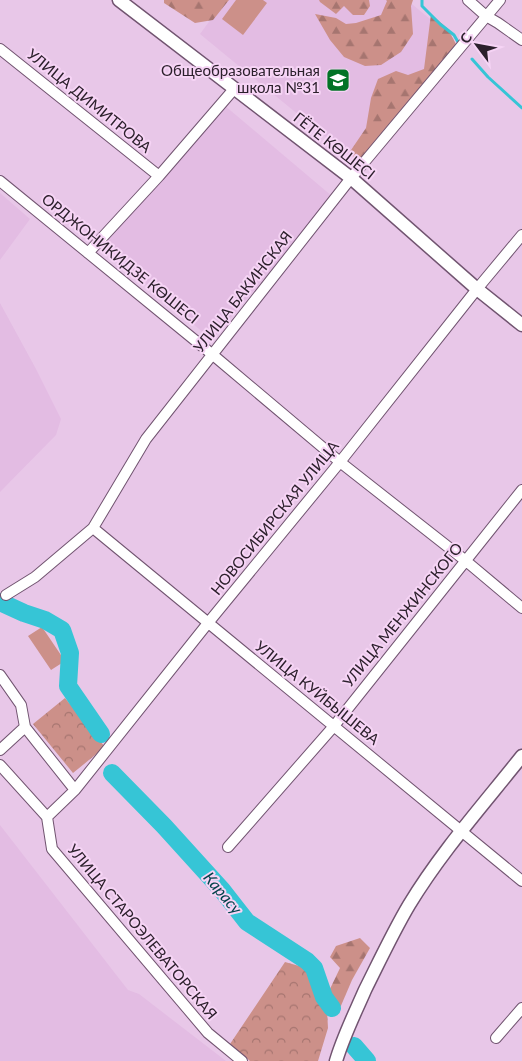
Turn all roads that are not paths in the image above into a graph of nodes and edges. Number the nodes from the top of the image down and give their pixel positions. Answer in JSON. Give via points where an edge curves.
{"nodes":[{"id":1,"x":119,"y":0,"type":"edge"},
{"id":2,"x":468,"y":0,"type":"edge"},
{"id":3,"x":500,"y":0,"type":"edge"},
{"id":4,"x":486,"y":16,"type":"junction"},
{"id":5,"x":522,"y":40,"type":"edge"},
{"id":6,"x":0,"y":49,"type":"edge"},
{"id":7,"x":234,"y":88,"type":"junction"},
{"id":8,"x":159,"y":176,"type":"junction"},
{"id":9,"x":351,"y":178,"type":"junction"},
{"id":10,"x":0,"y":181,"type":"edge"},
{"id":11,"x":522,"y":235,"type":"edge"},
{"id":12,"x":88,"y":253,"type":"junction"},
{"id":13,"x":477,"y":290,"type":"junction"},
{"id":14,"x":522,"y":325,"type":"edge"},
{"id":15,"x":213,"y":355,"type":"junction"},
{"id":16,"x":340,"y":462,"type":"junction"},
{"id":17,"x":522,"y":490,"type":"edge"},
{"id":18,"x":93,"y":528,"type":"junction"},
{"id":19,"x":466,"y":561,"type":"junction"},
{"id":20,"x":6,"y":596,"type":"dead end"},
{"id":21,"x":522,"y":608,"type":"edge"},
{"id":22,"x":208,"y":623,"type":"junction"},
{"id":23,"x":0,"y":676,"type":"edge"},
{"id":24,"x":334,"y":726,"type":"junction"},
{"id":25,"x":25,"y":727,"type":"junction"},
{"id":26,"x":0,"y":750,"type":"edge"},
{"id":27,"x":522,"y":756,"type":"edge"},
{"id":28,"x":0,"y":766,"type":"edge"},
{"id":29,"x":75,"y":790,"type":"junction"},
{"id":30,"x":47,"y":817,"type":"junction"},
{"id":31,"x":461,"y":830,"type":"junction"},
{"id":32,"x":228,"y":847,"type":"dead end"},
{"id":33,"x":522,"y":881,"type":"edge"},
{"id":34,"x":522,"y":1008,"type":"edge"},
{"id":35,"x":496,"y":1038,"type":"dead end"},
{"id":36,"x":242,"y":1061,"type":"edge"},
{"id":37,"x":336,"y":1061,"type":"edge"}],
"edges":[{"from":1,"to":7,"type":"main road","name":"ГЁТЕ КӨШЕСІ"},
{"from":2,"to":4,"type":"street"},
{"from":3,"to":4,"type":"street","name":"УЛИЦА БАКИНСКАЯ"},
{"from":4,"to":5,"type":"street"},
{"from":4,"to":9,"type":"street","name":"УЛИЦА БАКИНСКАЯ"},
{"from":6,"to":8,"type":"street","name":"УЛИЦА ДИМИТРОВА"},
{"from":7,"to":8,"type":"street"},
{"from":7,"to":9,"type":"main road","name":"ГЁТЕ КӨШЕСІ"},
{"from":8,"to":12,"type":"street"},
{"from":9,"to":13,"type":"main road","name":"ГЁТЕ КӨШЕСІ"},
{"from":9,"to":15,"type":"street","name":"УЛИЦА БАКИНСКАЯ"},
{"from":10,"to":12,"type":"street","name":"ОРДЖОНИКИДЗЕ КӨШЕСІ"},
{"from":11,"to":13,"type":"street","name":"НОВОСИБИРСКАЯ УЛИЦА"},
{"from":12,"to":15,"type":"street","name":"ОРДЖОНИКИДЗЕ КӨШЕСІ"},
{"from":13,"to":14,"type":"main road","name":"ГЁТЕ КӨШЕСІ"},
{"from":13,"to":16,"type":"street","name":"НОВОСИБИРСКАЯ УЛИЦА"},
{"from":15,"to":16,"type":"street","name":"ОРДЖОНИКИДЗЕ КӨШЕСІ"},
{"from":15,"to":18,"type":"street","name":"УЛИЦА БАКИНСКАЯ","via":[[146,439]]},
{"from":16,"to":19,"type":"street","name":"ОРДЖОНИКИДЗЕ КӨШЕСІ"},
{"from":16,"to":22,"type":"street","name":"НОВОСИБИРСКАЯ УЛИЦА"},
{"from":17,"to":19,"type":"street","name":"УЛИЦА МЕНЖИНСКОГО"},
{"from":18,"to":20,"type":"street","name":"УЛИЦА БАКИНСКАЯ","via":[[35,577]]},
{"from":18,"to":22,"type":"street","name":"УЛИЦА КУЙБЫШЕВА"},
{"from":19,"to":21,"type":"street","name":"ОРДЖОНИКИДЗЕ КӨШЕСІ"},
{"from":19,"to":24,"type":"street","name":"УЛИЦА МЕНЖИНСКОГО"},
{"from":22,"to":24,"type":"street","name":"УЛИЦА КУЙБЫШЕВА"},
{"from":22,"to":29,"type":"street","name":"НОВОСИБИРСКАЯ УЛИЦА"},
{"from":23,"to":25,"type":"street","via":[[21,705]]},
{"from":24,"to":31,"type":"street","name":"УЛИЦА КУЙБЫШЕВА"},
{"from":24,"to":32,"type":"street","name":"УЛИЦА МЕНЖИНСКОГО"},
{"from":25,"to":26,"type":"street"},
{"from":25,"to":29,"type":"street"},
{"from":27,"to":31,"type":"main road"},
{"from":28,"to":30,"type":"street"},
{"from":29,"to":30,"type":"street","name":"НОВОСИБИРСКАЯ УЛИЦА"},
{"from":30,"to":36,"type":"street","name":"УЛИЦА СТАРОЭЛЕВАТОРСКАЯ","via":[[52,849],[208,1033]]},
{"from":31,"to":33,"type":"street","name":"УЛИЦА КУЙБЫШЕВА"},
{"from":31,"to":37,"type":"main road","via":[[408,906],[349,1026]]},
{"from":34,"to":35,"type":"street"}]}
